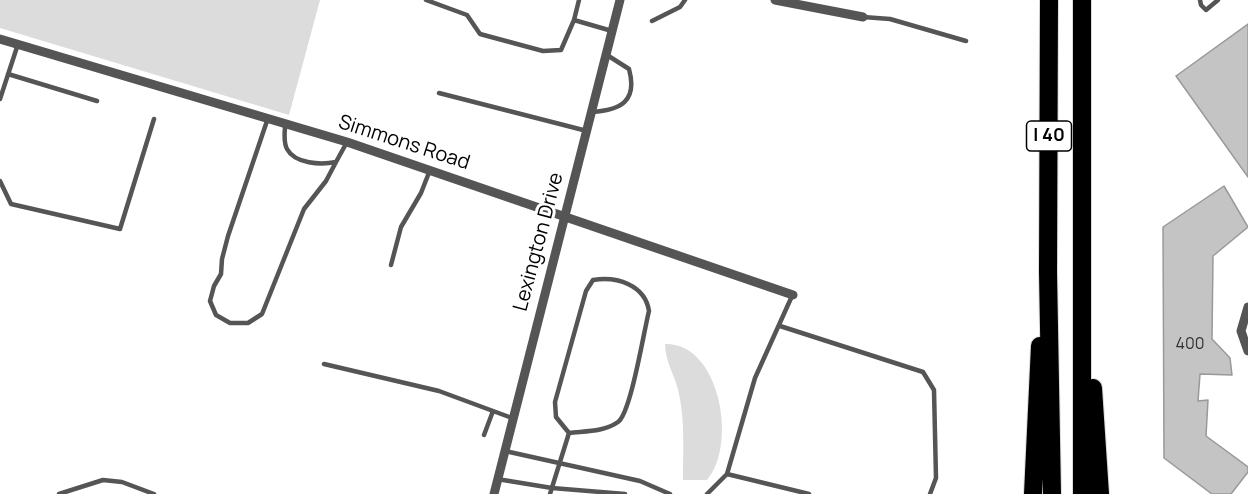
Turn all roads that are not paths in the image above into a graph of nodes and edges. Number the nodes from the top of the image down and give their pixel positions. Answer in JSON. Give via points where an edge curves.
{"nodes":[{"id":1,"x":426,"y":0,"type":"edge"},
{"id":2,"x":579,"y":0,"type":"edge"},
{"id":3,"x":620,"y":0,"type":"edge"},
{"id":4,"x":686,"y":0,"type":"edge"},
{"id":5,"x":775,"y":0,"type":"edge"},
{"id":6,"x":1049,"y":0,"type":"edge"},
{"id":7,"x":1082,"y":0,"type":"edge"},
{"id":8,"x":1200,"y":0,"type":"edge"},
{"id":9,"x":1218,"y":0,"type":"edge"},
{"id":10,"x":863,"y":17,"type":"joint"},
{"id":11,"x":574,"y":20,"type":"junction"},
{"id":12,"x":652,"y":21,"type":"dead end"},
{"id":13,"x":612,"y":31,"type":"junction"},
{"id":14,"x":0,"y":39,"type":"edge"},
{"id":15,"x":966,"y":41,"type":"dead end"},
{"id":16,"x":18,"y":44,"type":"junction"},
{"id":17,"x":606,"y":55,"type":"junction"},
{"id":18,"x":8,"y":74,"type":"junction"},
{"id":19,"x":439,"y":93,"type":"dead end"},
{"id":20,"x":0,"y":99,"type":"edge"},
{"id":21,"x":97,"y":101,"type":"dead end"},
{"id":22,"x":592,"y":112,"type":"junction"},
{"id":23,"x":268,"y":118,"type":"junction"},
{"id":24,"x":154,"y":119,"type":"dead end"},
{"id":25,"x":285,"y":123,"type":"junction"},
{"id":26,"x":587,"y":131,"type":"junction"},
{"id":27,"x":347,"y":142,"type":"junction"},
{"id":28,"x":336,"y":162,"type":"junction"},
{"id":29,"x":430,"y":170,"type":"junction"},
{"id":30,"x":0,"y":181,"type":"edge"},
{"id":31,"x":563,"y":215,"type":"junction"},
{"id":32,"x":1083,"y":239,"type":"junction"},
{"id":33,"x":391,"y":265,"type":"dead end"},
{"id":34,"x":1048,"y":272,"type":"junction"},
{"id":35,"x":793,"y":295,"type":"joint"},
{"id":36,"x":1248,"y":308,"type":"edge"},
{"id":37,"x":780,"y":326,"type":"junction"},
{"id":38,"x":1248,"y":351,"type":"edge"},
{"id":39,"x":324,"y":364,"type":"dead end"},
{"id":40,"x":493,"y":411,"type":"junction"},
{"id":41,"x":512,"y":418,"type":"junction"},
{"id":42,"x":569,"y":433,"type":"junction"},
{"id":43,"x":484,"y":435,"type":"dead end"},
{"id":44,"x":504,"y":451,"type":"junction"},
{"id":45,"x":559,"y":463,"type":"junction"},
{"id":46,"x":727,"y":474,"type":"junction"},
{"id":47,"x":497,"y":479,"type":"junction"},
{"id":48,"x":552,"y":488,"type":"junction"},
{"id":49,"x":59,"y":494,"type":"edge"},
{"id":50,"x":154,"y":494,"type":"edge"},
{"id":51,"x":494,"y":494,"type":"edge"},
{"id":52,"x":550,"y":494,"type":"edge"},
{"id":53,"x":625,"y":494,"type":"edge"},
{"id":54,"x":670,"y":494,"type":"edge"},
{"id":55,"x":706,"y":494,"type":"edge"},
{"id":56,"x":809,"y":494,"type":"edge"},
{"id":57,"x":930,"y":494,"type":"edge"},
{"id":58,"x":1033,"y":494,"type":"edge"},
{"id":59,"x":1052,"y":494,"type":"edge"},
{"id":60,"x":1082,"y":494,"type":"edge"},
{"id":61,"x":1100,"y":494,"type":"edge"}],
"edges":[{"from":1,"to":11,"type":"lane","via":[[466,15],[480,34],[543,51],[561,50]]},
{"from":2,"to":11,"type":"lane"},
{"from":3,"to":13,"type":"street","name":"Lexington Drive"},
{"from":4,"to":12,"type":"lane"},
{"from":5,"to":10,"type":"street"},
{"from":6,"to":34,"type":"highway","number":"I 40"},
{"from":7,"to":32,"type":"highway","number":"I 40"},
{"from":8,"to":9,"type":"lane","via":[[1206,10]]},
{"from":10,"to":15,"type":"lane","via":[[890,19]]},
{"from":11,"to":13,"type":"lane"},
{"from":13,"to":17,"type":"street","name":"Lexington Drive"},
{"from":14,"to":16,"type":"street","name":"Simmons Road"},
{"from":16,"to":18,"type":"lane"},
{"from":16,"to":23,"type":"street","name":"Simmons Road"},
{"from":17,"to":22,"type":"street","name":"Lexington Drive"},
{"from":17,"to":22,"type":"lane","via":[[629,69],[627,98],[613,111]]},
{"from":18,"to":20,"type":"lane"},
{"from":18,"to":21,"type":"lane"},
{"from":19,"to":26,"type":"lane"},
{"from":22,"to":26,"type":"street","name":"Lexington Drive"},
{"from":23,"to":25,"type":"street","name":"Simmons Road"},
{"from":23,"to":28,"type":"lane","via":[[210,301],[216,315],[230,323],[248,323],[262,314],[304,209]]},
{"from":24,"to":30,"type":"lane","via":[[120,229],[10,204]]},
{"from":25,"to":27,"type":"street","name":"Simmons Road"},
{"from":25,"to":28,"type":"lane","via":[[285,147],[292,156],[321,165]]},
{"from":26,"to":31,"type":"street","name":"Lexington Drive"},
{"from":27,"to":28,"type":"lane"},
{"from":27,"to":29,"type":"street","name":"Simmons Road"},
{"from":29,"to":31,"type":"street","name":"Simmons Road"},
{"from":29,"to":33,"type":"lane","via":[[401,227]]},
{"from":31,"to":35,"type":"street","name":"Simmons Road"},
{"from":31,"to":41,"type":"street","name":"Lexington Drive"},
{"from":32,"to":60,"type":"highway","number":"I 40"},
{"from":32,"to":61,"type":"highway","via":[[1089,281]]},
{"from":34,"to":58,"type":"highway","via":[[1037,371]]},
{"from":34,"to":59,"type":"highway","number":"I 40"},
{"from":35,"to":37,"type":"lane"},
{"from":36,"to":38,"type":"street","via":[[1241,331]]},
{"from":37,"to":46,"type":"lane","via":[[755,378]]},
{"from":37,"to":57,"type":"lane","via":[[922,372],[934,390],[936,478]]},
{"from":39,"to":40,"type":"lane","via":[[439,391]]},
{"from":40,"to":41,"type":"lane"},
{"from":40,"to":43,"type":"lane"},
{"from":41,"to":44,"type":"street","name":"Lexington Drive"},
{"from":42,"to":42,"type":"lane","via":[[605,429],[621,421],[630,403],[649,310],[647,297],[636,287],[604,278],[593,280],[586,291],[555,402],[556,417]]},
{"from":42,"to":45,"type":"lane"},
{"from":44,"to":45,"type":"lane"},
{"from":44,"to":47,"type":"street","name":"Lexington Drive"},
{"from":45,"to":48,"type":"lane"},
{"from":45,"to":54,"type":"lane","via":[[640,481]]},
{"from":46,"to":55,"type":"lane"},
{"from":46,"to":56,"type":"lane"},
{"from":47,"to":48,"type":"lane"},
{"from":47,"to":51,"type":"street","name":"Lexington Drive"},
{"from":48,"to":52,"type":"lane"},
{"from":48,"to":53,"type":"lane"},
{"from":49,"to":50,"type":"lane","via":[[103,480],[122,482]]}]}
